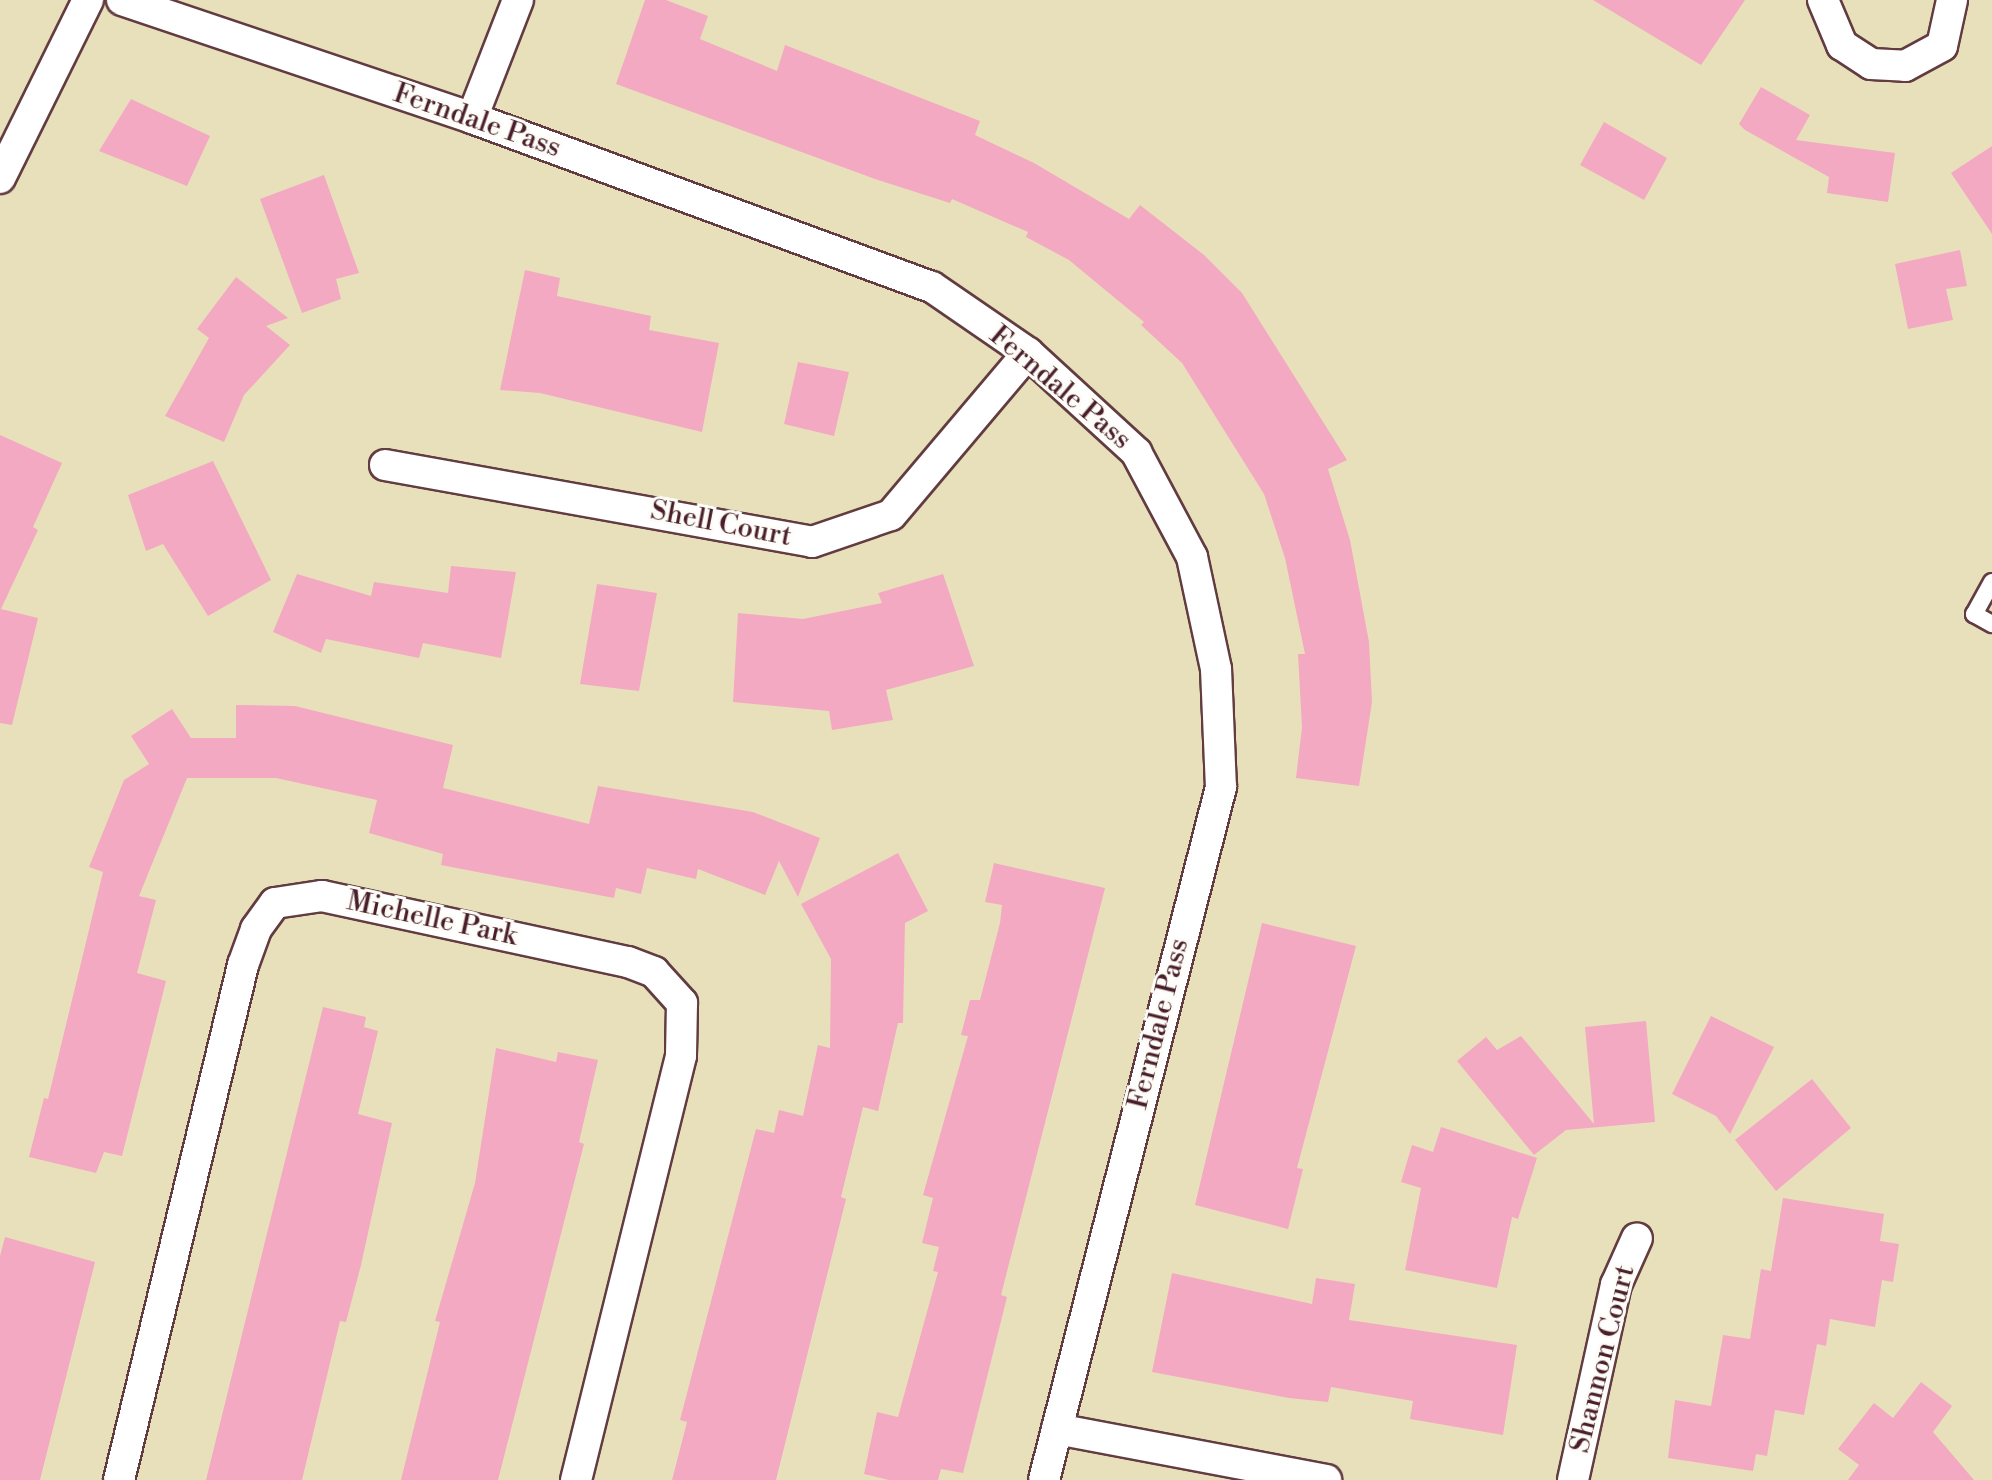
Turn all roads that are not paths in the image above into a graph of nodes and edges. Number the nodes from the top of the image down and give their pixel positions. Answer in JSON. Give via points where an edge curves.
{"nodes":[{"id":1,"x":88,"y":0,"type":"edge"},
{"id":2,"x":122,"y":0,"type":"edge"},
{"id":3,"x":518,"y":0,"type":"edge"},
{"id":4,"x":1823,"y":0,"type":"edge"},
{"id":5,"x":1952,"y":0,"type":"edge"},
{"id":6,"x":472,"y":118,"type":"junction"},
{"id":7,"x":0,"y":178,"type":"edge"},
{"id":8,"x":1028,"y":353,"type":"junction"},
{"id":9,"x":385,"y":465,"type":"dead end"},
{"id":10,"x":1992,"y":582,"type":"edge"},
{"id":11,"x":1992,"y":624,"type":"edge"},
{"id":12,"x":1637,"y":1238,"type":"dead end"},
{"id":13,"x":1057,"y":1429,"type":"junction"},
{"id":14,"x":119,"y":1480,"type":"edge"},
{"id":15,"x":576,"y":1480,"type":"edge"},
{"id":16,"x":1044,"y":1480,"type":"edge"},
{"id":17,"x":1326,"y":1480,"type":"edge"},
{"id":18,"x":1573,"y":1480,"type":"edge"}],
"edges":[{"from":1,"to":7,"type":"street"},
{"from":2,"to":6,"type":"street","name":"Ferndale Pass"},
{"from":3,"to":6,"type":"street"},
{"from":4,"to":5,"type":"street","via":[[1842,45],[1871,64],[1905,66],[1942,46]]},
{"from":6,"to":8,"type":"street","name":"Ferndale Pass","via":[[932,287]]},
{"from":8,"to":9,"type":"street","name":"Shell Court","via":[[891,515],[812,542]]},
{"from":8,"to":13,"type":"street","name":"Ferndale Pass","via":[[1136,452],[1192,557],[1216,669],[1221,787]]},
{"from":10,"to":11,"type":"lane","via":[[1974,614]]},
{"from":12,"to":18,"type":"street","name":"Shannon Court","via":[[1616,1285]]},
{"from":13,"to":16,"type":"street","name":"Ferndale Pass"},
{"from":13,"to":17,"type":"street"},
{"from":14,"to":15,"type":"street","name":"Michelle Park","via":[[243,965],[265,912],[297,896],[365,904],[628,962],[654,972],[682,1003],[681,1056]]}]}
